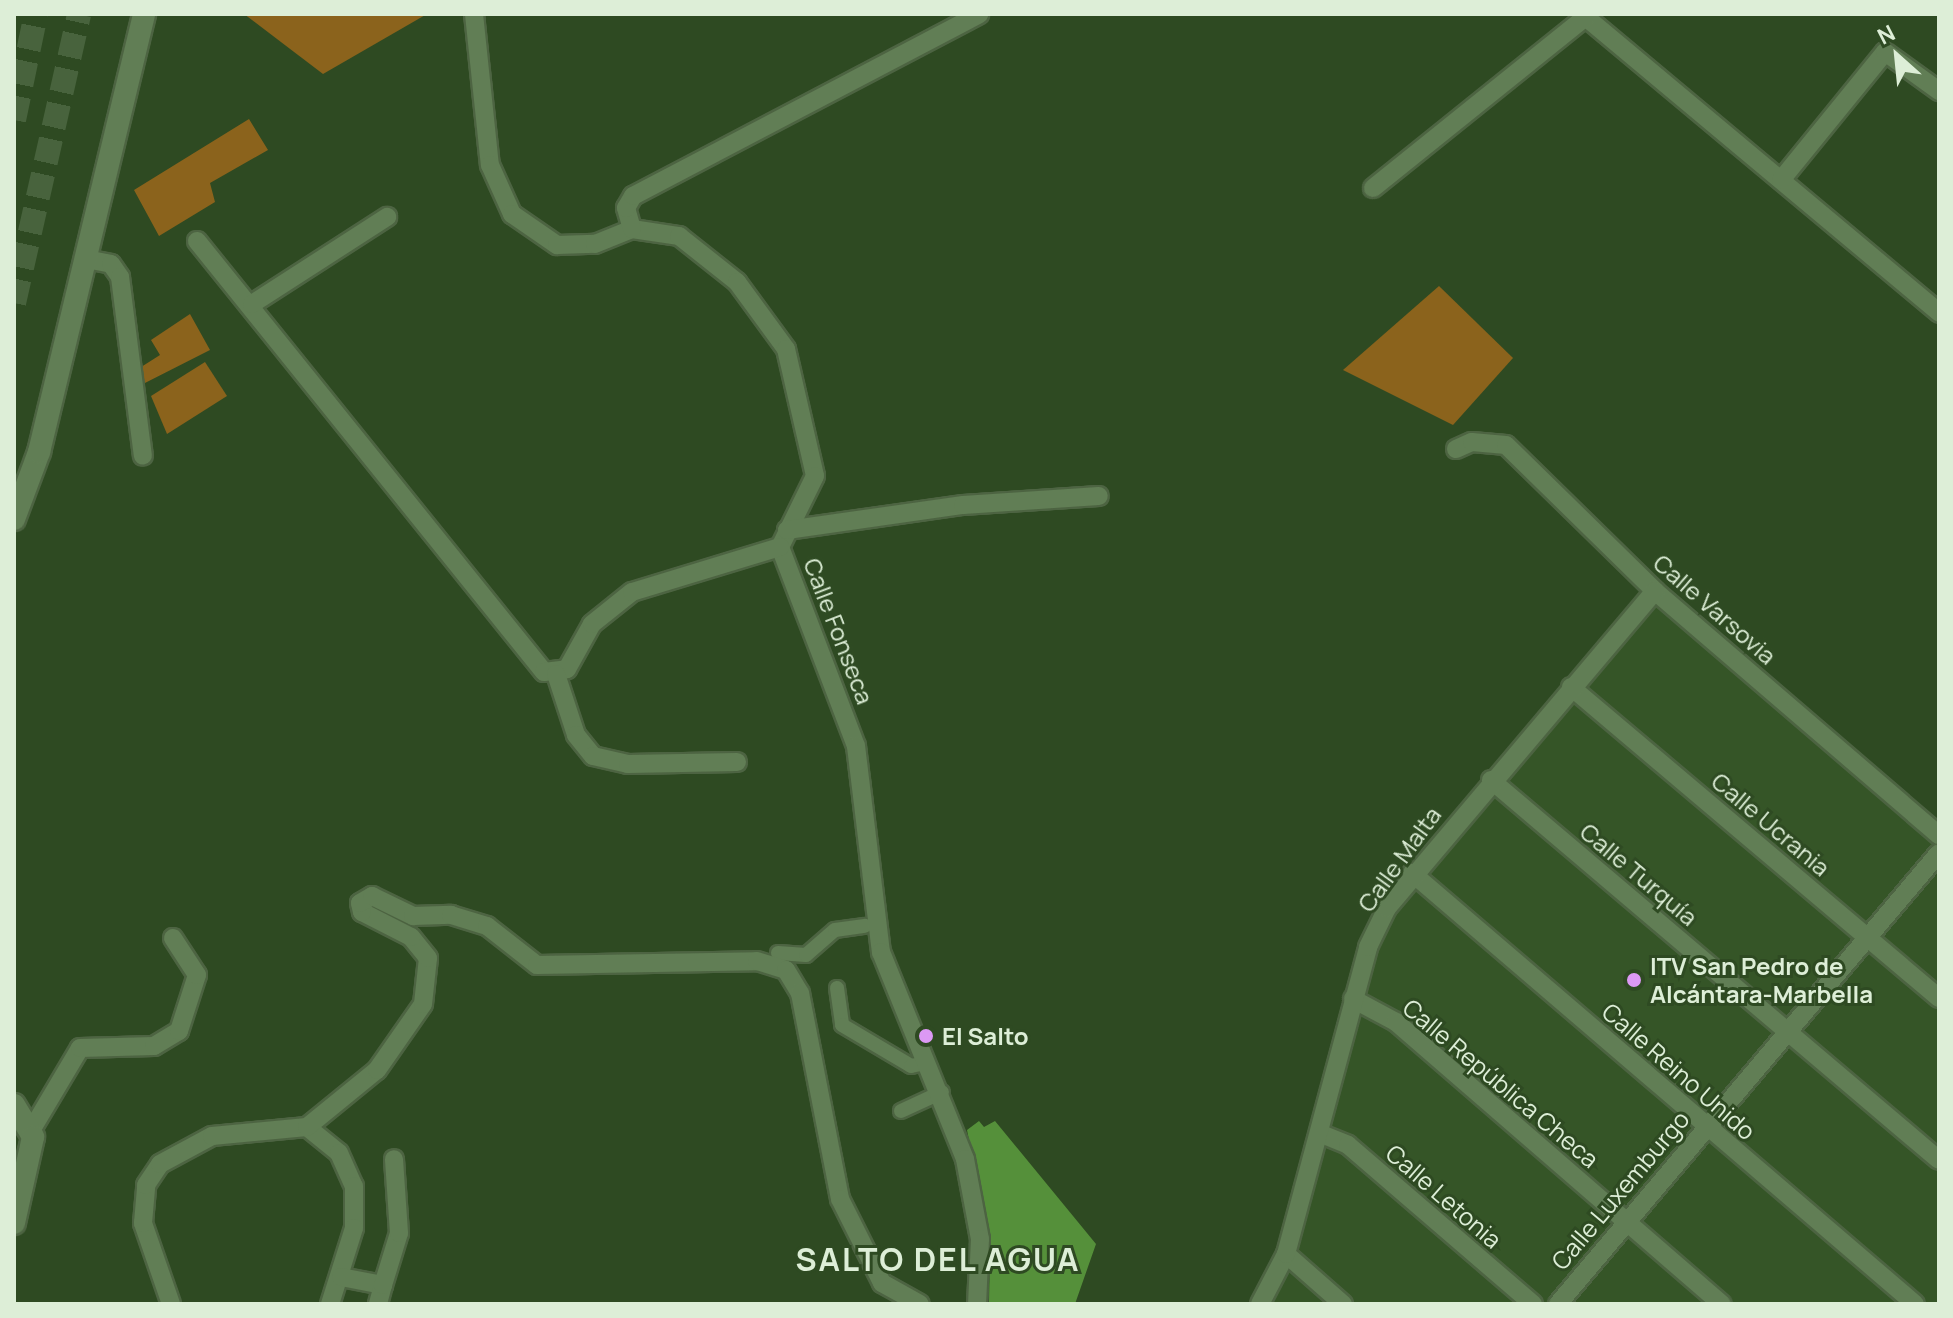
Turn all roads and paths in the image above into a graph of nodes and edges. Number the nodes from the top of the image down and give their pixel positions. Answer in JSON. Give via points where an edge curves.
{"nodes":[{"id":1,"x":144,"y":14,"type":"edge"},
{"id":2,"x":474,"y":14,"type":"edge"},
{"id":3,"x":979,"y":14,"type":"edge"},
{"id":4,"x":1584,"y":16,"type":"edge"},
{"id":5,"x":1939,"y":91,"type":"edge"},
{"id":6,"x":1781,"y":180,"type":"junction"},
{"id":7,"x":1373,"y":188,"type":"dead end"},
{"id":8,"x":387,"y":217,"type":"dead end"},
{"id":9,"x":632,"y":229,"type":"junction"},
{"id":10,"x":197,"y":241,"type":"dead end"},
{"id":11,"x":86,"y":259,"type":"junction"},
{"id":12,"x":252,"y":304,"type":"junction"},
{"id":13,"x":1939,"y":313,"type":"edge"},
{"id":14,"x":1456,"y":449,"type":"dead end"},
{"id":15,"x":143,"y":456,"type":"dead end"},
{"id":16,"x":1099,"y":496,"type":"dead end"},
{"id":17,"x":14,"y":519,"type":"edge"},
{"id":18,"x":784,"y":538,"type":"junction"},
{"id":19,"x":1655,"y":591,"type":"junction"},
{"id":20,"x":556,"y":674,"type":"junction"},
{"id":21,"x":1571,"y":687,"type":"junction"},
{"id":22,"x":737,"y":762,"type":"dead end"},
{"id":23,"x":1491,"y":780,"type":"junction"},
{"id":24,"x":1939,"y":835,"type":"edge"},
{"id":25,"x":1939,"y":853,"type":"edge"},
{"id":26,"x":1412,"y":873,"type":"junction"},
{"id":27,"x":865,"y":926,"type":"dead end"},
{"id":28,"x":1867,"y":937,"type":"junction"},
{"id":29,"x":173,"y":938,"type":"dead end"},
{"id":30,"x":778,"y":953,"type":"dead end"},
{"id":31,"x":837,"y":988,"type":"dead end"},
{"id":32,"x":1939,"y":998,"type":"edge"},
{"id":33,"x":1353,"y":999,"type":"junction"},
{"id":34,"x":1786,"y":1031,"type":"junction"},
{"id":35,"x":925,"y":1063,"type":"junction"},
{"id":36,"x":942,"y":1092,"type":"junction"},
{"id":37,"x":14,"y":1105,"type":"edge"},
{"id":38,"x":901,"y":1111,"type":"dead end"},
{"id":39,"x":1705,"y":1126,"type":"junction"},
{"id":40,"x":307,"y":1127,"type":"junction"},
{"id":41,"x":32,"y":1129,"type":"junction"},
{"id":42,"x":1319,"y":1133,"type":"junction"},
{"id":43,"x":394,"y":1159,"type":"dead end"},
{"id":44,"x":1939,"y":1160,"type":"edge"},
{"id":45,"x":1626,"y":1221,"type":"junction"},
{"id":46,"x":14,"y":1223,"type":"edge"},
{"id":47,"x":1286,"y":1254,"type":"junction"},
{"id":48,"x":341,"y":1277,"type":"junction"},
{"id":49,"x":383,"y":1285,"type":"junction"},
{"id":50,"x":171,"y":1304,"type":"edge"},
{"id":51,"x":330,"y":1304,"type":"edge"},
{"id":52,"x":378,"y":1304,"type":"edge"},
{"id":53,"x":920,"y":1304,"type":"edge"},
{"id":54,"x":977,"y":1304,"type":"edge"},
{"id":55,"x":1260,"y":1304,"type":"edge"},
{"id":56,"x":1343,"y":1304,"type":"edge"},
{"id":57,"x":1533,"y":1304,"type":"edge"},
{"id":58,"x":1558,"y":1304,"type":"edge"},
{"id":59,"x":1722,"y":1304,"type":"edge"},
{"id":60,"x":1915,"y":1304,"type":"edge"}],
"edges":[{"from":1,"to":11,"type":"street"},
{"from":2,"to":9,"type":"street","via":[[490,165],[512,214],[557,245],[595,244]]},
{"from":3,"to":9,"type":"street","via":[[633,196],[626,208]]},
{"from":4,"to":6,"type":"street"},
{"from":4,"to":7,"type":"street"},
{"from":5,"to":6,"type":"street","via":[[1885,52]]},
{"from":6,"to":13,"type":"street"},
{"from":8,"to":12,"type":"street"},
{"from":9,"to":18,"type":"street","name":"Calle Fonseca","via":[[657,229],[702,251],[777,331],[815,476]]},
{"from":10,"to":12,"type":"street"},
{"from":11,"to":15,"type":"street","via":[[111,264],[120,277]]},
{"from":11,"to":17,"type":"street","via":[[39,452]]},
{"from":12,"to":20,"type":"street","via":[[530,657]]},
{"from":14,"to":19,"type":"street","name":"Calle Varsovia","via":[[1472,442],[1506,445]]},
{"from":16,"to":18,"type":"street","via":[[963,505]]},
{"from":18,"to":20,"type":"street","via":[[632,592],[592,624],[571,664]]},
{"from":18,"to":35,"type":"street","name":"Calle Fonseca","via":[[856,746],[881,952]]},
{"from":19,"to":21,"type":"street","name":"Calle Malta"},
{"from":19,"to":24,"type":"street","name":"Calle Varsovia"},
{"from":20,"to":22,"type":"street","via":[[576,735],[593,756],[628,764]]},
{"from":21,"to":23,"type":"street","name":"Calle Malta"},
{"from":21,"to":28,"type":"street","name":"Calle Ucrania"},
{"from":23,"to":26,"type":"street","name":"Calle Malta"},
{"from":23,"to":34,"type":"street","name":"Calle Turquía"},
{"from":25,"to":28,"type":"street","name":"Calle Luxemburgo"},
{"from":26,"to":33,"type":"street","name":"Calle Malta","via":[[1368,947]]},
{"from":26,"to":39,"type":"street","name":"Calle Reino Unido"},
{"from":27,"to":30,"type":"street","via":[[835,930],[806,955]]},
{"from":28,"to":32,"type":"street","name":"Calle Ucrania"},
{"from":28,"to":34,"type":"street","name":"Calle Luxemburgo"},
{"from":29,"to":41,"type":"street","via":[[197,975],[179,1031],[154,1046],[80,1048]]},
{"from":31,"to":35,"type":"street","via":[[842,1025],[911,1066]]},
{"from":33,"to":42,"type":"street","name":"Calle Malta"},
{"from":33,"to":45,"type":"street","name":"Calle República Checa","via":[[1396,1022]]},
{"from":34,"to":39,"type":"street","name":"Calle Luxemburgo"},
{"from":34,"to":44,"type":"street","name":"Calle Turquía"},
{"from":35,"to":36,"type":"street","name":"Calle Fonseca"},
{"from":36,"to":38,"type":"street"},
{"from":36,"to":54,"type":"street","name":"Calle Fonseca","via":[[980,1239]]},
{"from":37,"to":41,"type":"street"},
{"from":39,"to":45,"type":"street","name":"Calle Luxemburgo"},
{"from":39,"to":60,"type":"street","name":"Calle Reino Unido"},
{"from":40,"to":48,"type":"street","via":[[339,1153],[354,1186],[354,1228]]},
{"from":40,"to":50,"type":"street","via":[[203,1138],[160,1164],[146,1185],[143,1223]]},
{"from":40,"to":53,"type":"street","via":[[377,1070],[423,1004],[428,958],[411,937],[362,912],[364,896],[413,916],[451,915],[487,926],[537,965],[773,962],[800,993],[840,1199],[882,1283]]},
{"from":41,"to":46,"type":"street"},
{"from":42,"to":47,"type":"street","name":"Calle Malta"},
{"from":42,"to":57,"type":"street","name":"Calle Letonia","via":[[1348,1145]]},
{"from":43,"to":49,"type":"street","via":[[399,1233]]},
{"from":45,"to":58,"type":"street","name":"Calle Luxemburgo"},
{"from":45,"to":59,"type":"street","name":"Calle República Checa"},
{"from":47,"to":55,"type":"street","name":"Calle Malta"},
{"from":47,"to":56,"type":"street"},
{"from":48,"to":49,"type":"street"},
{"from":48,"to":51,"type":"street"},
{"from":49,"to":52,"type":"street"}]}
